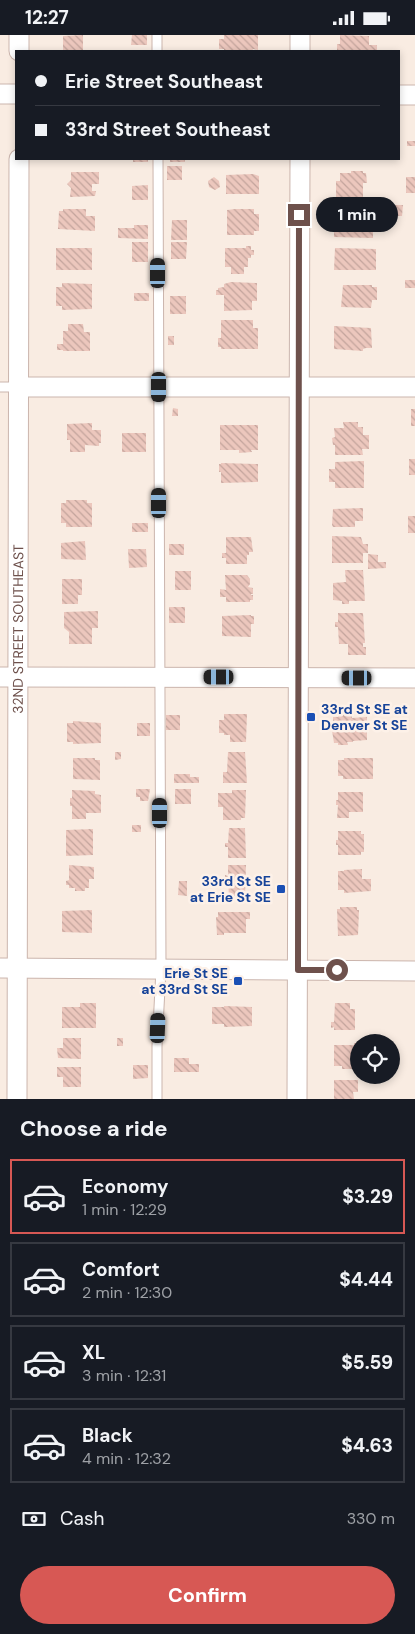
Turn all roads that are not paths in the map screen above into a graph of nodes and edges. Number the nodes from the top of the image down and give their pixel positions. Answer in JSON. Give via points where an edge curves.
{"nodes":[{"id":1,"x":19,"y":35,"type":"edge"},
{"id":2,"x":157,"y":35,"type":"edge"},
{"id":3,"x":300,"y":35,"type":"edge"},
{"id":4,"x":19,"y":50,"type":"edge"},
{"id":5,"x":157,"y":50,"type":"edge"},
{"id":6,"x":300,"y":50,"type":"edge"},
{"id":7,"x":0,"y":94,"type":"edge"},
{"id":8,"x":15,"y":95,"type":"edge"},
{"id":9,"x":400,"y":95,"type":"edge"},
{"id":10,"x":415,"y":95,"type":"edge"},
{"id":11,"x":19,"y":160,"type":"edge"},
{"id":12,"x":158,"y":160,"type":"edge"},
{"id":13,"x":300,"y":160,"type":"edge"},
{"id":14,"x":9,"y":387,"type":"edge"},
{"id":15,"x":159,"y":387,"type":"junction"},
{"id":16,"x":299,"y":387,"type":"junction"},
{"id":17,"x":415,"y":387,"type":"edge"},
{"id":18,"x":9,"y":677,"type":"edge"},
{"id":19,"x":160,"y":677,"type":"junction"},
{"id":20,"x":298,"y":678,"type":"junction"},
{"id":21,"x":415,"y":678,"type":"edge"},
{"id":22,"x":9,"y":968,"type":"edge"},
{"id":23,"x":161,"y":969,"type":"junction"},
{"id":24,"x":298,"y":970,"type":"junction"},
{"id":25,"x":415,"y":971,"type":"edge"},
{"id":26,"x":17,"y":1099,"type":"edge"},
{"id":27,"x":157,"y":1099,"type":"edge"},
{"id":28,"x":297,"y":1099,"type":"edge"}],
"edges":[{"from":1,"to":4,"type":"street"},
{"from":2,"to":5,"type":"lane"},
{"from":3,"to":6,"type":"street"},
{"from":7,"to":8,"type":"street"},
{"from":9,"to":10,"type":"street"},
{"from":11,"to":14,"type":"street","name":"32ND STREET SOUTHEAST"},
{"from":12,"to":15,"type":"lane"},
{"from":13,"to":16,"type":"street"},
{"from":14,"to":15,"type":"street"},
{"from":14,"to":18,"type":"street","name":"32ND STREET SOUTHEAST"},
{"from":15,"to":16,"type":"street"},
{"from":15,"to":19,"type":"lane"},
{"from":16,"to":17,"type":"street"},
{"from":16,"to":20,"type":"street"},
{"from":18,"to":19,"type":"street"},
{"from":18,"to":22,"type":"street","name":"32ND STREET SOUTHEAST"},
{"from":19,"to":20,"type":"street"},
{"from":19,"to":23,"type":"lane"},
{"from":20,"to":21,"type":"street"},
{"from":20,"to":24,"type":"street"},
{"from":22,"to":23,"type":"street"},
{"from":22,"to":26,"type":"street","name":"32ND STREET SOUTHEAST"},
{"from":23,"to":24,"type":"street"},
{"from":23,"to":27,"type":"lane"},
{"from":24,"to":25,"type":"street"},
{"from":24,"to":28,"type":"street"}]}
